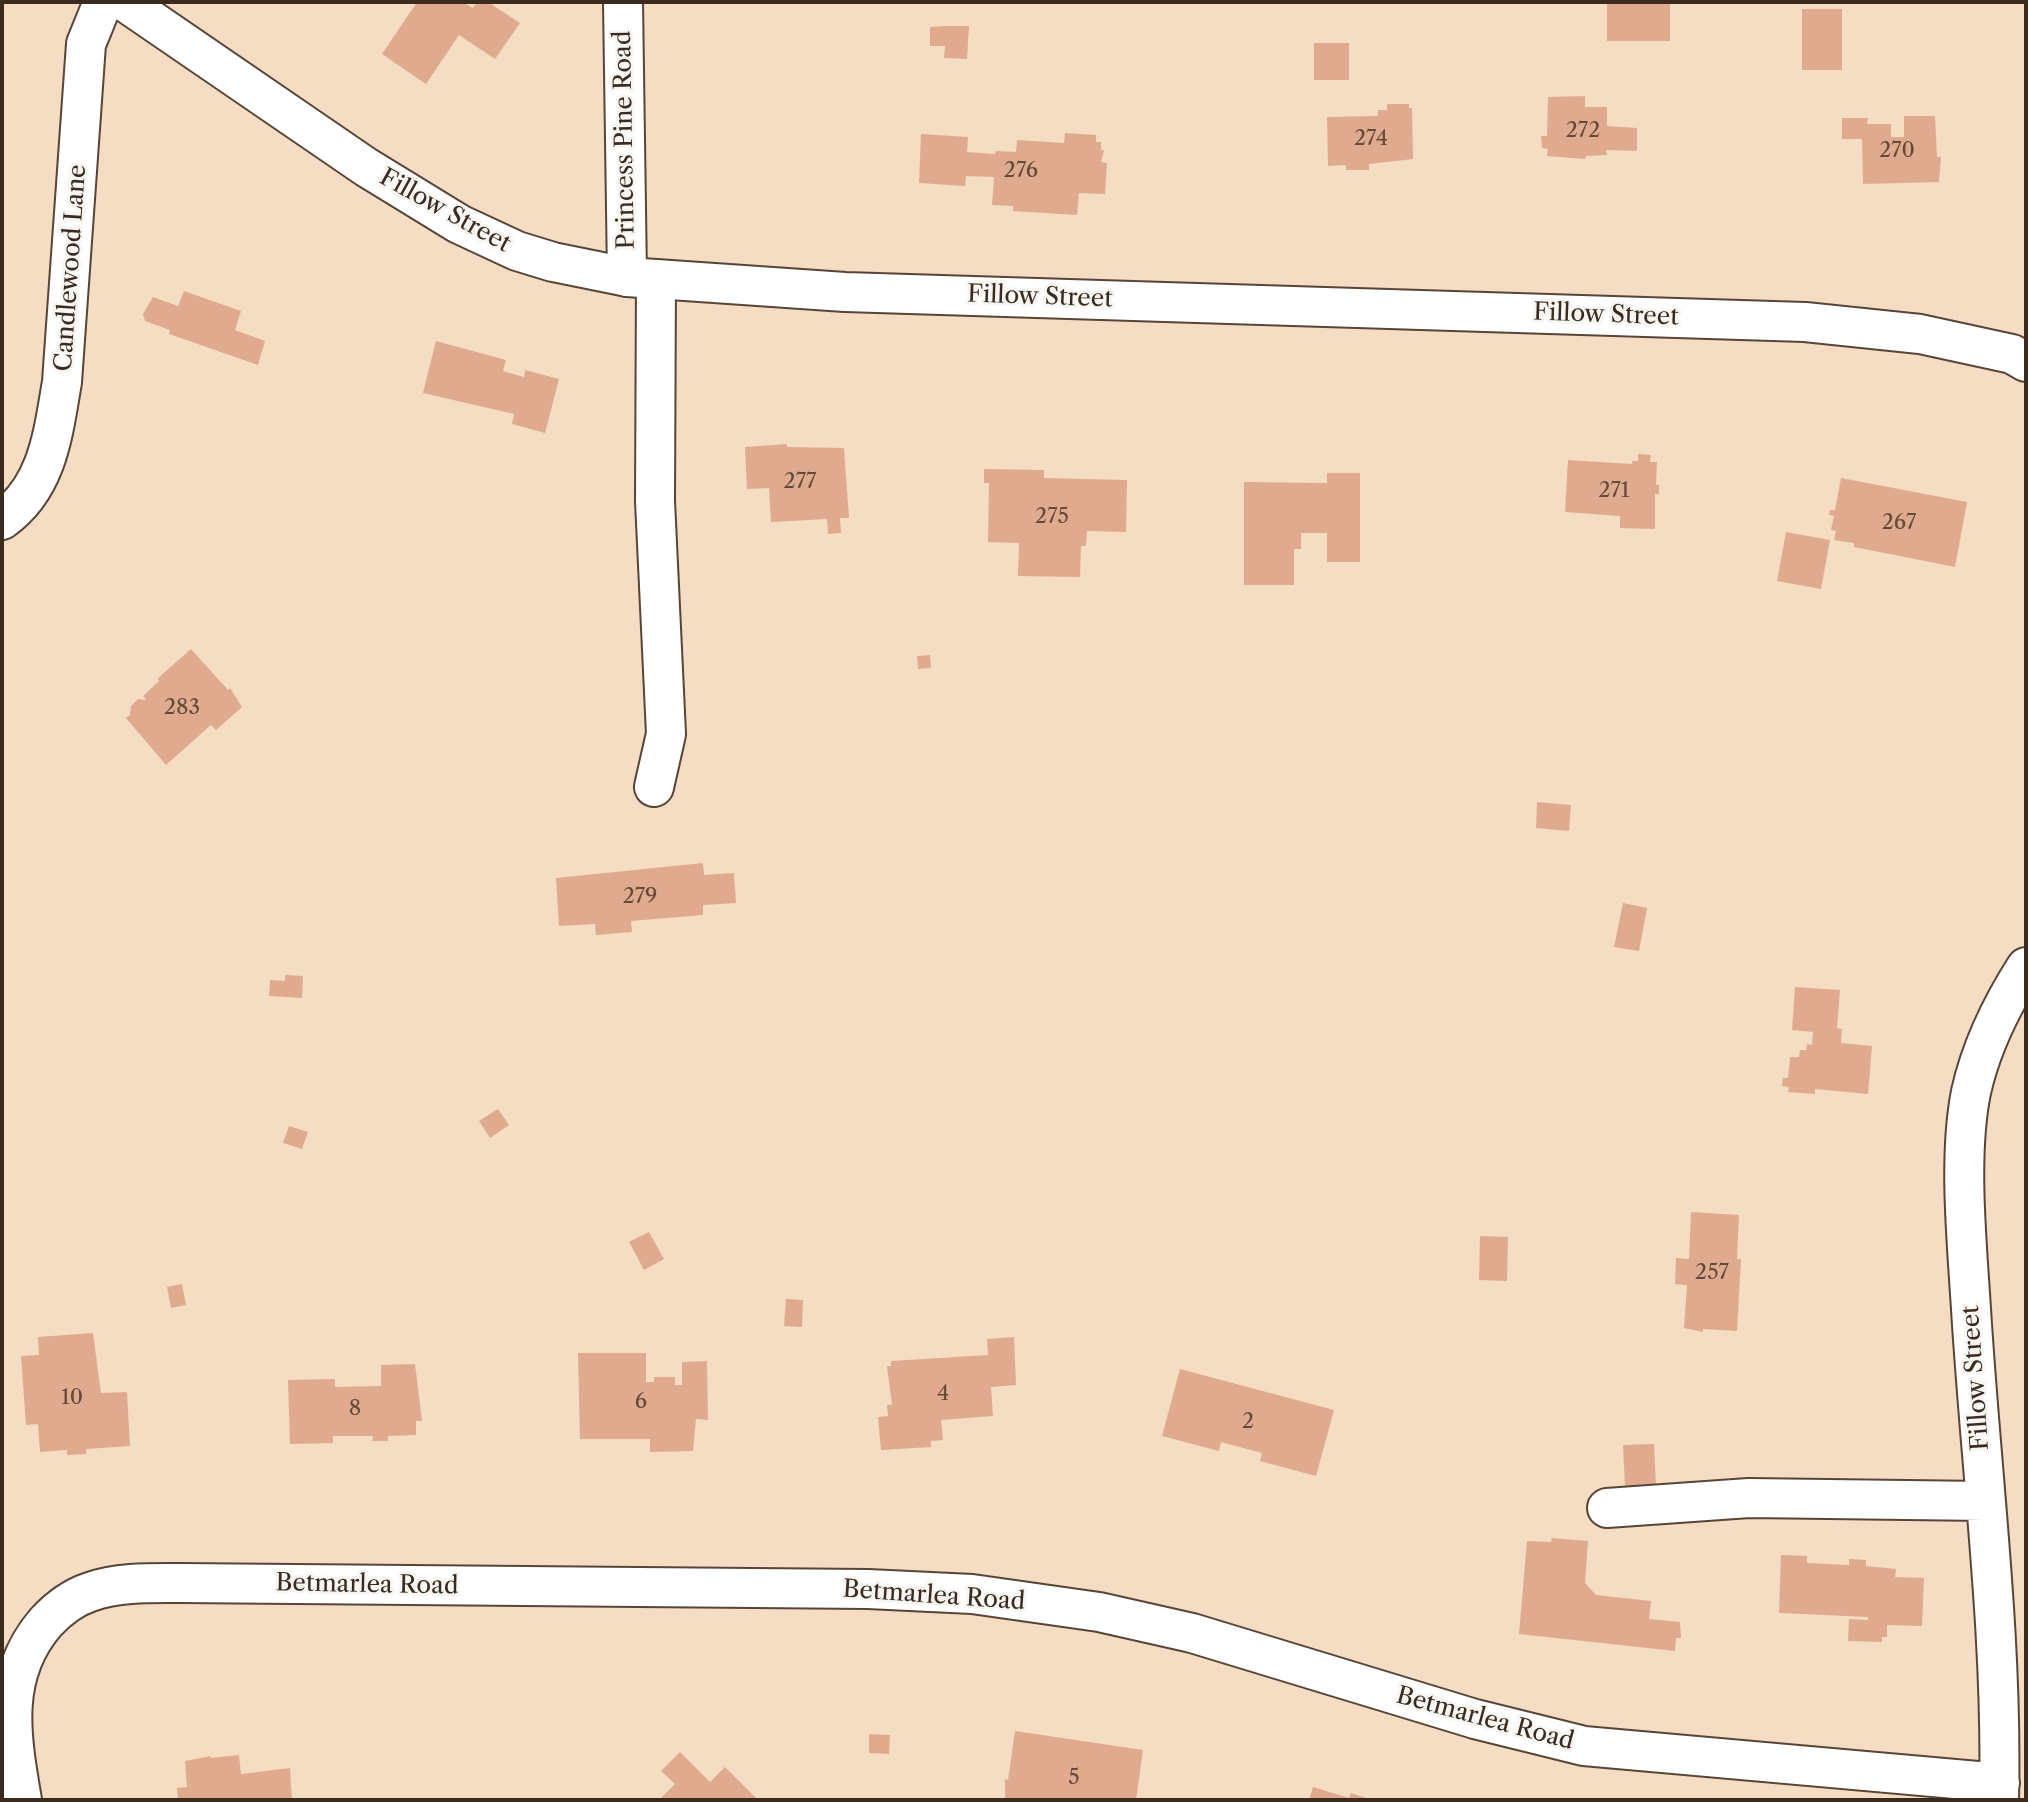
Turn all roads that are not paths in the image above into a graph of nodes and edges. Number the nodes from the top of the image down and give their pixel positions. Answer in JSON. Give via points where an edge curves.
{"nodes":[{"id":1,"x":103,"y":2,"type":"edge"},
{"id":2,"x":125,"y":2,"type":"edge"},
{"id":3,"x":623,"y":2,"type":"edge"},
{"id":4,"x":641,"y":278,"type":"junction"},
{"id":5,"x":2026,"y":362,"type":"edge"},
{"id":6,"x":2,"y":520,"type":"edge"},
{"id":7,"x":654,"y":787,"type":"dead end"},
{"id":8,"x":2026,"y":967,"type":"edge"},
{"id":9,"x":1985,"y":1501,"type":"junction"},
{"id":10,"x":1607,"y":1508,"type":"dead end"},
{"id":11,"x":1999,"y":1791,"type":"edge"},
{"id":12,"x":22,"y":1800,"type":"edge"}],
"edges":[{"from":1,"to":6,"type":"street","name":"Candlewood Lane","via":[[86,44],[62,382],[53,438],[34,490]]},
{"from":2,"to":4,"type":"street","name":"Fillow Street","via":[[366,167],[459,224],[529,255]]},
{"from":3,"to":4,"type":"street","name":"Princess Pine Road"},
{"from":4,"to":5,"type":"street","name":"Fillow Street","via":[[845,292],[1805,323],[1920,334],[2012,354]]},
{"from":4,"to":7,"type":"street","name":"Princess Pine Road","via":[[667,734]]},
{"from":8,"to":9,"type":"street","name":"Fillow Street","via":[[1985,1044],[1971,1094],[1968,1131],[1966,1230]]},
{"from":9,"to":10,"type":"street","via":[[1749,1498]]},
{"from":9,"to":11,"type":"street","name":"Fillow Street","via":[[2000,1696]]},
{"from":11,"to":12,"type":"street","name":"Betmarlea Road","via":[[1584,1746],[1475,1719],[1192,1633],[1099,1612],[972,1594],[868,1589],[136,1583],[91,1591],[68,1601],[34,1636],[19,1663],[11,1735]]}]}
